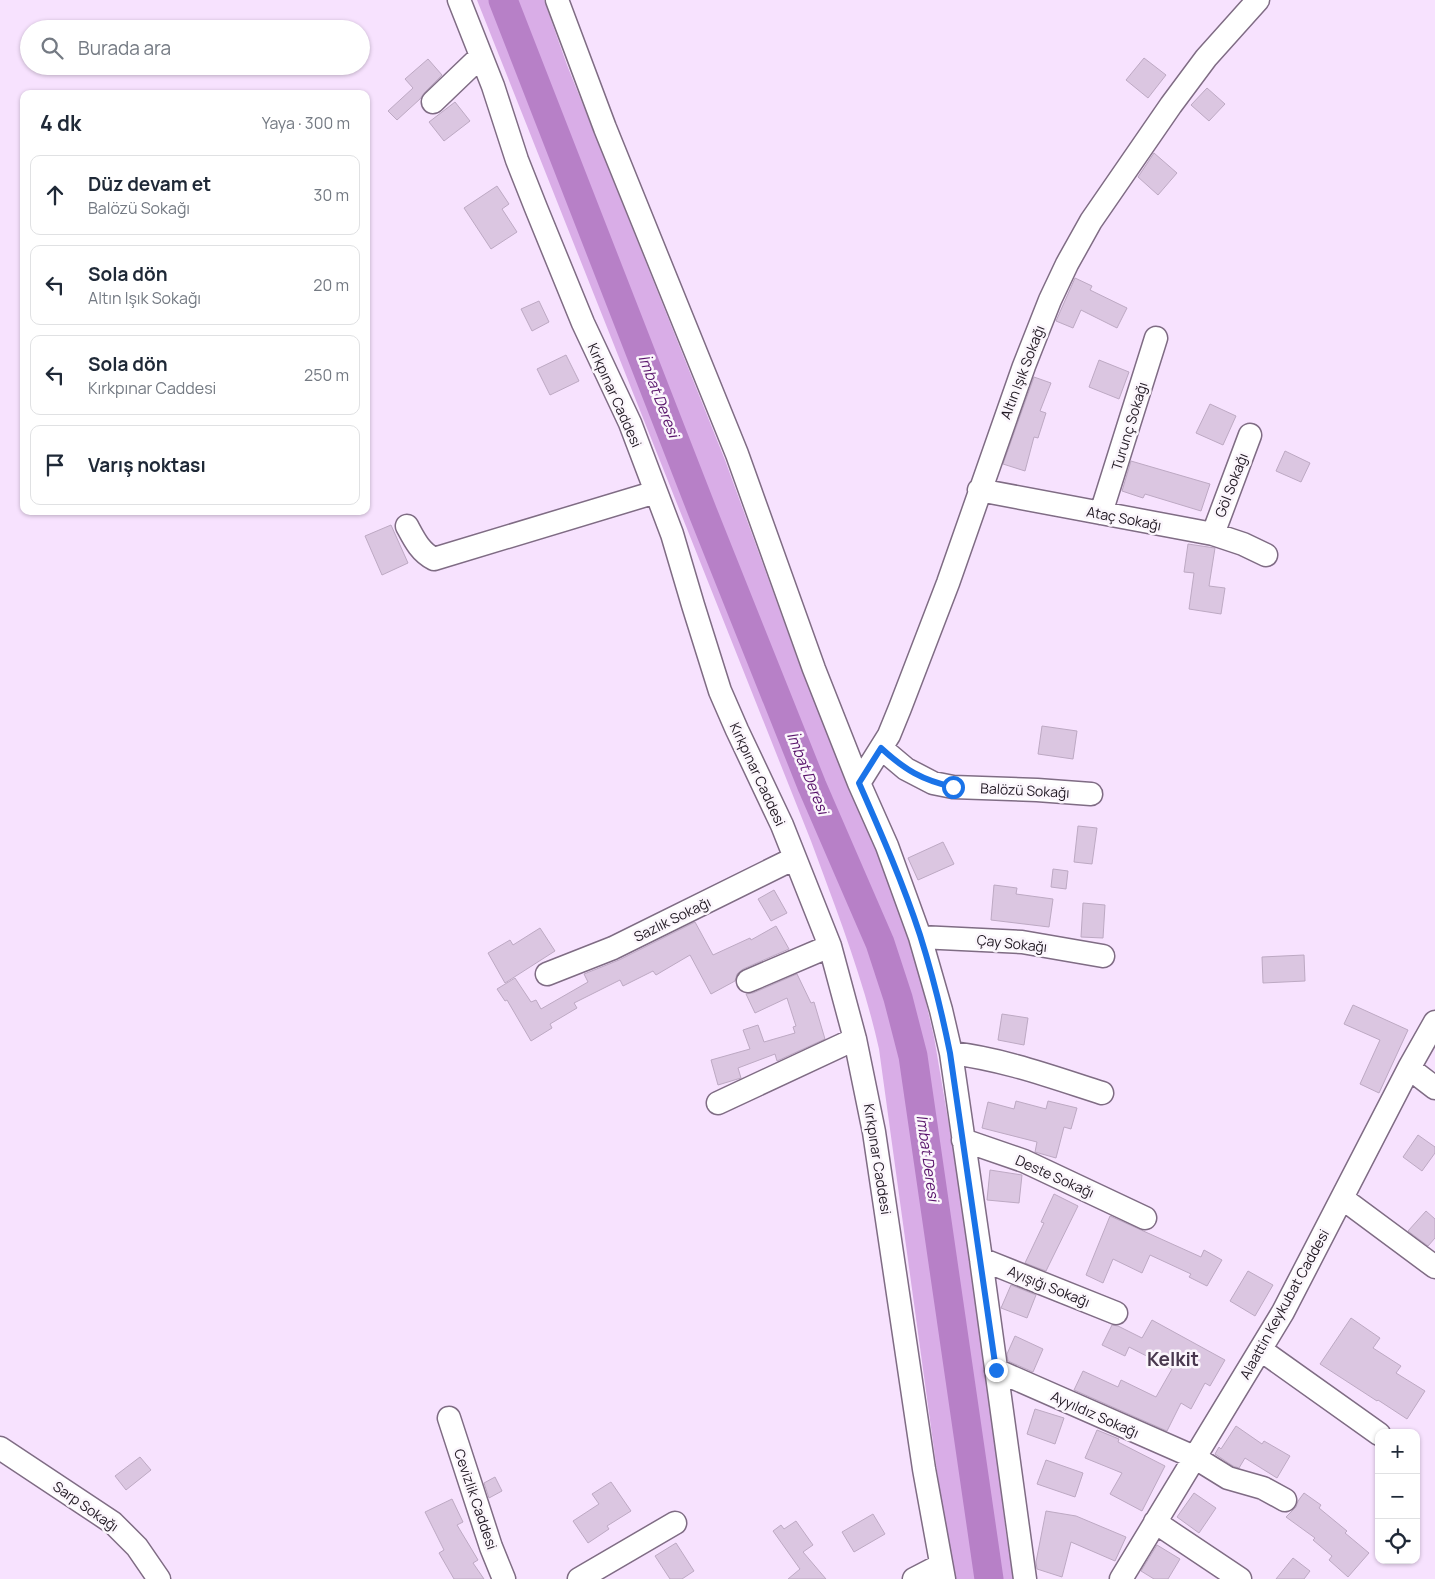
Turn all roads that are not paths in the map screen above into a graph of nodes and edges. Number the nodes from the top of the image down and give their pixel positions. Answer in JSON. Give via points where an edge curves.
{"nodes":[{"id":1,"x":458,"y":0,"type":"edge"},
{"id":2,"x":557,"y":0,"type":"edge"},
{"id":3,"x":1258,"y":0,"type":"edge"},
{"id":4,"x":481,"y":56,"type":"junction"},
{"id":5,"x":433,"y":102,"type":"dead end"},
{"id":6,"x":1156,"y":338,"type":"dead end"},
{"id":7,"x":1250,"y":435,"type":"dead end"},
{"id":8,"x":979,"y":490,"type":"junction"},
{"id":9,"x":656,"y":492,"type":"junction"},
{"id":10,"x":1102,"y":514,"type":"junction"},
{"id":11,"x":407,"y":526,"type":"dead end"},
{"id":12,"x":1213,"y":534,"type":"junction"},
{"id":13,"x":1266,"y":555,"type":"dead end"},
{"id":14,"x":881,"y":748,"type":"junction"},
{"id":15,"x":859,"y":783,"type":"junction"},
{"id":16,"x":1091,"y":794,"type":"dead end"},
{"id":17,"x":795,"y":858,"type":"junction"},
{"id":18,"x":920,"y":937,"type":"junction"},
{"id":19,"x":830,"y":946,"type":"junction"},
{"id":20,"x":1104,"y":956,"type":"dead end"},
{"id":21,"x":547,"y":974,"type":"dead end"},
{"id":22,"x":748,"y":981,"type":"dead end"},
{"id":23,"x":1435,"y":1022,"type":"edge"},
{"id":24,"x":855,"y":1039,"type":"junction"},
{"id":25,"x":950,"y":1053,"type":"junction"},
{"id":26,"x":1409,"y":1068,"type":"junction"},
{"id":27,"x":1435,"y":1071,"type":"edge"},
{"id":28,"x":1435,"y":1088,"type":"edge"},
{"id":29,"x":1102,"y":1094,"type":"dead end"},
{"id":30,"x":718,"y":1103,"type":"dead end"},
{"id":31,"x":963,"y":1140,"type":"junction"},
{"id":32,"x":1342,"y":1198,"type":"junction"},
{"id":33,"x":1145,"y":1218,"type":"dead end"},
{"id":34,"x":981,"y":1258,"type":"junction"},
{"id":35,"x":1435,"y":1267,"type":"edge"},
{"id":36,"x":1116,"y":1314,"type":"dead end"},
{"id":37,"x":1261,"y":1350,"type":"junction"},
{"id":38,"x":996,"y":1370,"type":"junction"},
{"id":39,"x":449,"y":1418,"type":"dead end"},
{"id":40,"x":1375,"y":1431,"type":"edge"},
{"id":41,"x":0,"y":1448,"type":"edge"},
{"id":42,"x":1194,"y":1457,"type":"junction"},
{"id":43,"x":1286,"y":1500,"type":"dead end"},
{"id":44,"x":675,"y":1522,"type":"dead end"},
{"id":45,"x":1155,"y":1522,"type":"junction"},
{"id":46,"x":942,"y":1572,"type":"edge"},
{"id":47,"x":160,"y":1579,"type":"edge"},
{"id":48,"x":504,"y":1579,"type":"edge"},
{"id":49,"x":579,"y":1579,"type":"edge"},
{"id":50,"x":914,"y":1579,"type":"edge"},
{"id":51,"x":1025,"y":1579,"type":"edge"},
{"id":52,"x":1121,"y":1579,"type":"edge"},
{"id":53,"x":1240,"y":1579,"type":"edge"}],
"edges":[{"from":1,"to":4,"type":"street","name":"Kırkpınar Caddesi"},
{"from":2,"to":15,"type":"street","via":[[608,137],[738,454],[814,669]]},
{"from":3,"to":8,"type":"street","name":"Altın Işık Sokağı","via":[[1206,58],[1091,221],[1050,300]]},
{"from":4,"to":5,"type":"street"},
{"from":4,"to":9,"type":"street","name":"Kırkpınar Caddesi","via":[[536,208],[583,323],[630,423]]},
{"from":6,"to":10,"type":"street","name":"Turunç Sokağı"},
{"from":7,"to":12,"type":"street","name":"Göl Sokağı"},
{"from":8,"to":10,"type":"street","name":"Ataç Sokağı"},
{"from":8,"to":14,"type":"street","name":"Altın Işık Sokağı","via":[[948,583],[900,708]]},
{"from":9,"to":11,"type":"street","via":[[434,559],[419,547]]},
{"from":9,"to":17,"type":"street","name":"Kırkpınar Caddesi","via":[[720,691]]},
{"from":10,"to":12,"type":"street","name":"Ataç Sokağı"},
{"from":12,"to":13,"type":"street","name":"Ataç Sokağı"},
{"from":14,"to":15,"type":"street","name":"Altın Işık Sokağı"},
{"from":14,"to":16,"type":"street","name":"Balözü Sokağı","via":[[906,769],[933,783],[953,787]]},
{"from":15,"to":18,"type":"street","via":[[887,846]]},
{"from":17,"to":19,"type":"street","name":"Kırkpınar Caddesi"},
{"from":17,"to":21,"type":"street","name":"Sazlık Sokağı","via":[[613,948]]},
{"from":18,"to":20,"type":"street","name":"Çay Sokağı","via":[[1022,942]]},
{"from":18,"to":25,"type":"street"},
{"from":19,"to":22,"type":"street"},
{"from":19,"to":24,"type":"street","name":"Kırkpınar Caddesi"},
{"from":23,"to":26,"type":"street","name":"Alaattin Keykubat Caddesi"},
{"from":24,"to":30,"type":"street"},
{"from":24,"to":46,"type":"street","name":"Kırkpınar Caddesi","via":[[874,1132],[922,1459]]},
{"from":25,"to":29,"type":"street","via":[[1000,1060]]},
{"from":25,"to":31,"type":"street"},
{"from":26,"to":27,"type":"street"},
{"from":26,"to":28,"type":"street"},
{"from":26,"to":32,"type":"street","name":"Alaattin Keykubat Caddesi"},
{"from":31,"to":33,"type":"street","name":"Deste Sokağı","via":[[1032,1164]]},
{"from":31,"to":34,"type":"street"},
{"from":32,"to":35,"type":"street"},
{"from":32,"to":37,"type":"street","name":"Alaattin Keykubat Caddesi"},
{"from":34,"to":36,"type":"street","name":"Ayışığı Sokağı"},
{"from":34,"to":38,"type":"street"},
{"from":37,"to":40,"type":"street"},
{"from":37,"to":42,"type":"street","name":"Alaattin Keykubat Caddesi"},
{"from":38,"to":42,"type":"street","name":"Ayyıldız Sokağı"},
{"from":38,"to":51,"type":"street"},
{"from":39,"to":48,"type":"street","name":"Cevizlik Caddesi"},
{"from":41,"to":47,"type":"street","name":"Sarp Sokağı","via":[[113,1523],[137,1547]]},
{"from":42,"to":43,"type":"street","name":"Ayyıldız Sokağı","via":[[1228,1478],[1263,1488]]},
{"from":42,"to":45,"type":"street","name":"Alaattin Keykubat Caddesi"},
{"from":44,"to":49,"type":"street"},
{"from":45,"to":52,"type":"street","name":"Alaattin Keykubat Caddesi"},
{"from":45,"to":53,"type":"street"},
{"from":46,"to":50,"type":"street"}]}
